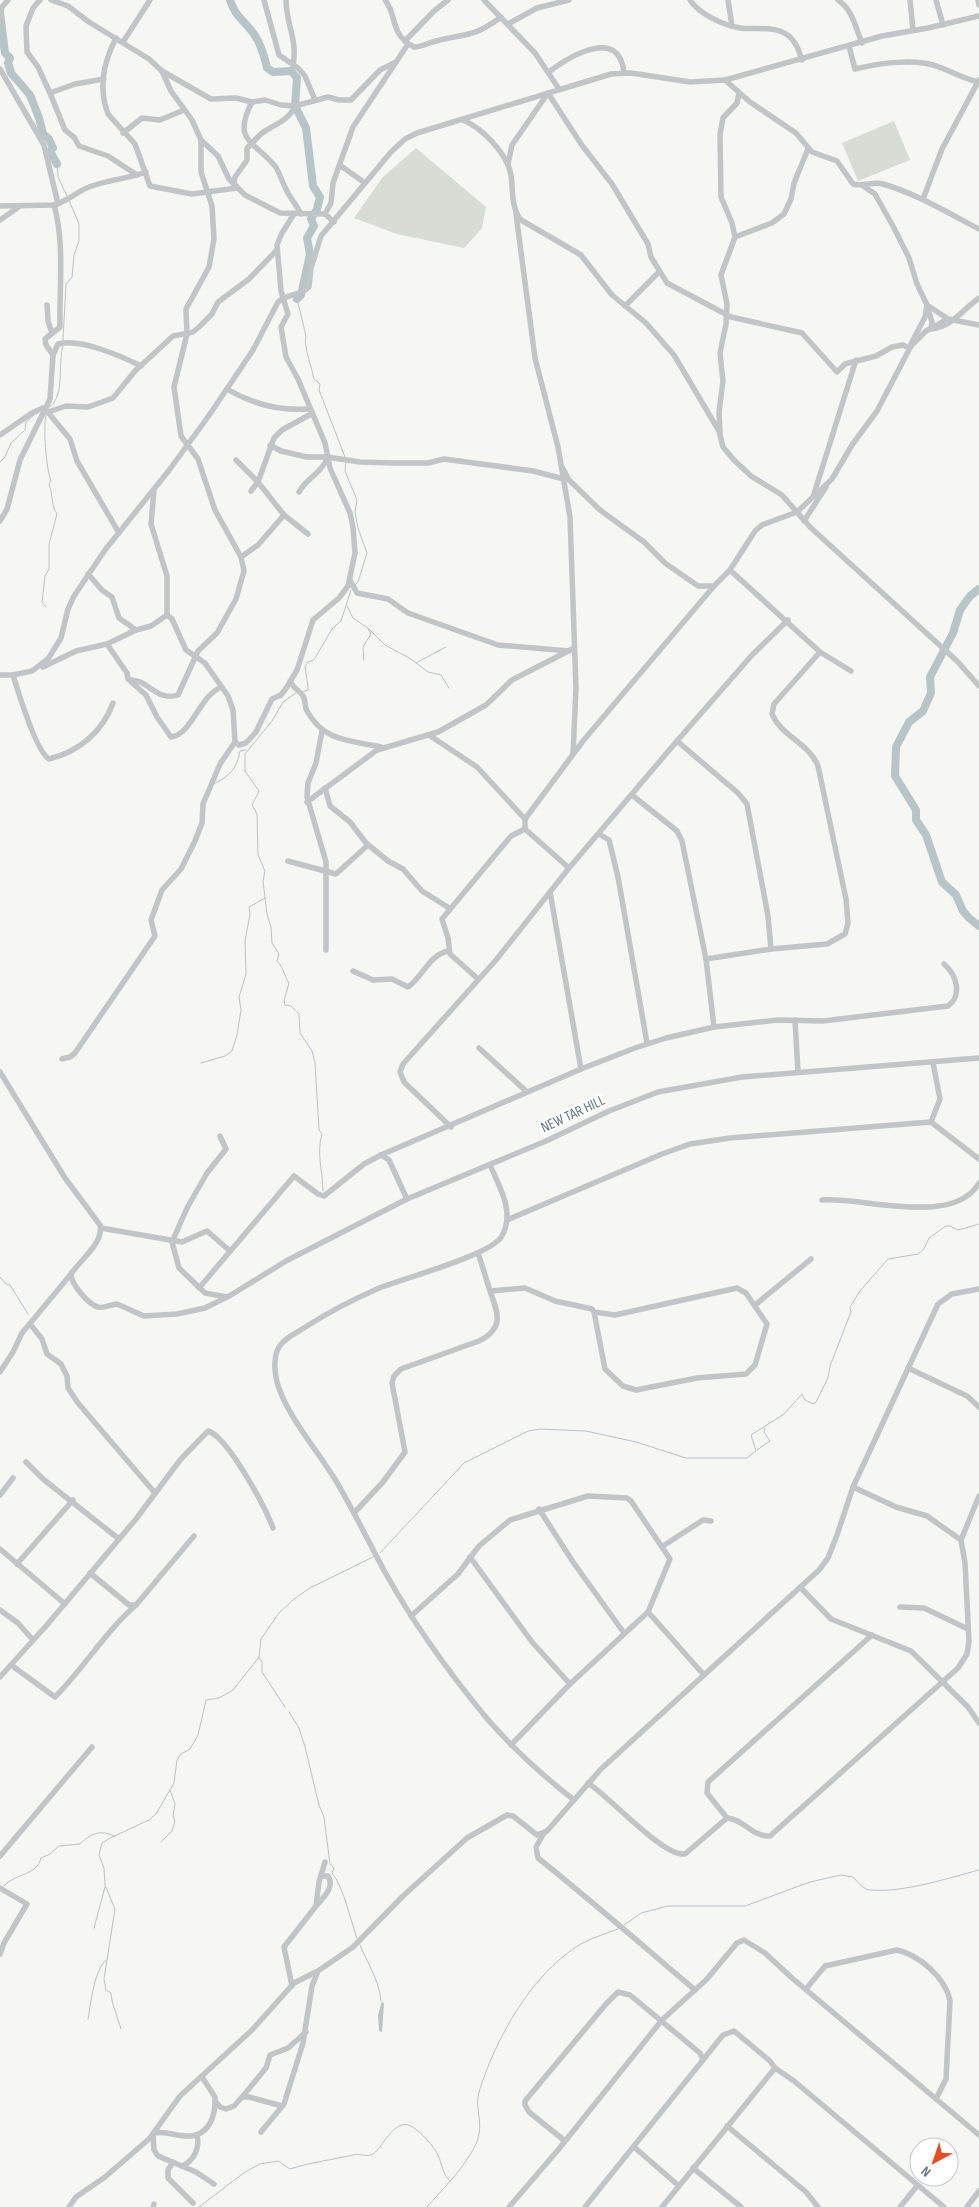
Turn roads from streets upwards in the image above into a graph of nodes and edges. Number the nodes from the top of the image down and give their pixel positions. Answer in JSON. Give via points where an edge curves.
{"nodes":[{"id":1,"x":8,"y":0,"type":"edge"},
{"id":2,"x":40,"y":0,"type":"edge"},
{"id":3,"x":51,"y":0,"type":"edge"},
{"id":4,"x":150,"y":0,"type":"edge"},
{"id":5,"x":264,"y":0,"type":"edge"},
{"id":6,"x":286,"y":0,"type":"edge"},
{"id":7,"x":383,"y":0,"type":"edge"},
{"id":8,"x":448,"y":0,"type":"edge"},
{"id":9,"x":484,"y":0,"type":"edge"},
{"id":10,"x":569,"y":0,"type":"edge"},
{"id":11,"x":690,"y":0,"type":"edge"},
{"id":12,"x":728,"y":0,"type":"edge"},
{"id":13,"x":838,"y":0,"type":"edge"},
{"id":14,"x":910,"y":0,"type":"edge"},
{"id":15,"x":936,"y":0,"type":"edge"},
{"id":16,"x":978,"y":0,"type":"edge"},
{"id":17,"x":67,"y":3,"type":"edge"},
{"id":18,"x":979,"y":5,"type":"edge"},
{"id":19,"x":1,"y":14,"type":"edge"},
{"id":20,"x":979,"y":16,"type":"edge"},
{"id":21,"x":501,"y":17,"type":"junction"},
{"id":22,"x":508,"y":24,"type":"junction"},
{"id":23,"x":942,"y":25,"type":"junction"},
{"id":24,"x":732,"y":26,"type":"junction"},
{"id":25,"x":913,"y":30,"type":"junction"},
{"id":26,"x":116,"y":38,"type":"junction"},
{"id":27,"x":123,"y":42,"type":"junction"},
{"id":28,"x":407,"y":42,"type":"junction"},
{"id":29,"x":862,"y":43,"type":"junction"},
{"id":30,"x":849,"y":46,"type":"junction"},
{"id":31,"x":802,"y":60,"type":"junction"},
{"id":32,"x":396,"y":62,"type":"junction"},
{"id":33,"x":293,"y":65,"type":"junction"},
{"id":34,"x":0,"y":69,"type":"edge"},
{"id":35,"x":162,"y":71,"type":"junction"},
{"id":36,"x":550,"y":72,"type":"junction"},
{"id":37,"x":624,"y":73,"type":"junction"},
{"id":38,"x":104,"y":79,"type":"junction"},
{"id":39,"x":725,"y":80,"type":"junction"},
{"id":40,"x":979,"y":82,"type":"edge"},
{"id":41,"x":559,"y":89,"type":"junction"},
{"id":42,"x":50,"y":93,"type":"junction"},
{"id":43,"x":548,"y":93,"type":"junction"},
{"id":44,"x":739,"y":93,"type":"junction"},
{"id":45,"x":315,"y":100,"type":"junction"},
{"id":46,"x":252,"y":102,"type":"junction"},
{"id":47,"x":296,"y":106,"type":"junction"},
{"id":48,"x":184,"y":110,"type":"junction"},
{"id":49,"x":463,"y":120,"type":"junction"},
{"id":50,"x":124,"y":133,"type":"junction"},
{"id":51,"x":201,"y":140,"type":"junction"},
{"id":52,"x":252,"y":144,"type":"junction"},
{"id":53,"x":808,"y":149,"type":"junction"},
{"id":54,"x":508,"y":164,"type":"junction"},
{"id":55,"x":340,"y":166,"type":"junction"},
{"id":56,"x":146,"y":172,"type":"junction"},
{"id":57,"x":137,"y":176,"type":"junction"},
{"id":58,"x":365,"y":182,"type":"junction"},
{"id":59,"x":235,"y":186,"type":"junction"},
{"id":60,"x":863,"y":186,"type":"junction"},
{"id":61,"x":208,"y":193,"type":"junction"},
{"id":62,"x":923,"y":199,"type":"junction"},
{"id":63,"x":56,"y":205,"type":"junction"},
{"id":64,"x":0,"y":206,"type":"edge"},
{"id":65,"x":20,"y":206,"type":"junction"},
{"id":66,"x":516,"y":211,"type":"junction"},
{"id":67,"x":297,"y":214,"type":"junction"},
{"id":68,"x":318,"y":214,"type":"junction"},
{"id":69,"x":0,"y":220,"type":"edge"},
{"id":70,"x":334,"y":222,"type":"junction"},
{"id":71,"x":979,"y":229,"type":"edge"},
{"id":72,"x":735,"y":237,"type":"junction"},
{"id":73,"x":277,"y":250,"type":"junction"},
{"id":74,"x":660,"y":272,"type":"junction"},
{"id":75,"x":282,"y":297,"type":"junction"},
{"id":76,"x":979,"y":298,"type":"edge"},
{"id":77,"x":47,"y":305,"type":"dead end"},
{"id":78,"x":926,"y":305,"type":"junction"},
{"id":79,"x":624,"y":306,"type":"junction"},
{"id":80,"x":727,"y":313,"type":"junction"},
{"id":81,"x":951,"y":320,"type":"junction"},
{"id":82,"x":979,"y":325,"type":"edge"},
{"id":83,"x":931,"y":328,"type":"junction"},
{"id":84,"x":52,"y":334,"type":"junction"},
{"id":85,"x":187,"y":334,"type":"junction"},
{"id":86,"x":910,"y":347,"type":"junction"},
{"id":87,"x":53,"y":355,"type":"junction"},
{"id":88,"x":856,"y":360,"type":"junction"},
{"id":89,"x":141,"y":366,"type":"junction"},
{"id":90,"x":227,"y":390,"type":"junction"},
{"id":91,"x":47,"y":411,"type":"junction"},
{"id":92,"x":310,"y":412,"type":"junction"},
{"id":93,"x":0,"y":435,"type":"edge"},
{"id":94,"x":721,"y":435,"type":"junction"},
{"id":95,"x":188,"y":444,"type":"junction"},
{"id":96,"x":270,"y":445,"type":"junction"},
{"id":97,"x":327,"y":458,"type":"junction"},
{"id":98,"x":236,"y":460,"type":"dead end"},
{"id":99,"x":562,"y":467,"type":"junction"},
{"id":100,"x":834,"y":474,"type":"junction"},
{"id":101,"x":564,"y":479,"type":"junction"},
{"id":102,"x":258,"y":482,"type":"junction"},
{"id":103,"x":154,"y":490,"type":"junction"},
{"id":104,"x":251,"y":492,"type":"dead end"},
{"id":105,"x":299,"y":492,"type":"dead end"},
{"id":106,"x":813,"y":496,"type":"junction"},
{"id":107,"x":797,"y":512,"type":"junction"},
{"id":108,"x":284,"y":515,"type":"junction"},
{"id":109,"x":0,"y":521,"type":"edge"},
{"id":110,"x":804,"y":521,"type":"junction"},
{"id":111,"x":119,"y":533,"type":"junction"},
{"id":112,"x":308,"y":534,"type":"dead end"},
{"id":113,"x":241,"y":557,"type":"junction"},
{"id":114,"x":730,"y":570,"type":"junction"},
{"id":115,"x":88,"y":574,"type":"junction"},
{"id":116,"x":350,"y":580,"type":"junction"},
{"id":117,"x":714,"y":586,"type":"junction"},
{"id":118,"x":167,"y":615,"type":"junction"},
{"id":119,"x":788,"y":620,"type":"junction"},
{"id":120,"x":136,"y":630,"type":"junction"},
{"id":121,"x":107,"y":644,"type":"junction"},
{"id":122,"x":572,"y":649,"type":"junction"},
{"id":123,"x":820,"y":652,"type":"junction"},
{"id":124,"x":196,"y":659,"type":"junction"},
{"id":125,"x":37,"y":669,"type":"junction"},
{"id":126,"x":851,"y":671,"type":"dead end"},
{"id":127,"x":0,"y":675,"type":"edge"},
{"id":128,"x":13,"y":675,"type":"junction"},
{"id":129,"x":130,"y":680,"type":"junction"},
{"id":130,"x":290,"y":681,"type":"junction"},
{"id":131,"x":979,"y":686,"type":"edge"},
{"id":132,"x":222,"y":687,"type":"junction"},
{"id":133,"x":114,"y":703,"type":"dead end"},
{"id":134,"x":322,"y":731,"type":"junction"},
{"id":135,"x":429,"y":735,"type":"junction"},
{"id":136,"x":677,"y":741,"type":"junction"},
{"id":137,"x":235,"y":742,"type":"junction"},
{"id":138,"x":380,"y":748,"type":"junction"},
{"id":139,"x":573,"y":754,"type":"junction"},
{"id":140,"x":325,"y":788,"type":"junction"},
{"id":141,"x":632,"y":795,"type":"junction"},
{"id":142,"x":307,"y":802,"type":"junction"},
{"id":143,"x":525,"y":819,"type":"junction"},
{"id":144,"x":525,"y":829,"type":"junction"},
{"id":145,"x":599,"y":834,"type":"junction"},
{"id":146,"x":368,"y":844,"type":"junction"},
{"id":147,"x":288,"y":861,"type":"dead end"},
{"id":148,"x":569,"y":868,"type":"junction"},
{"id":149,"x":327,"y":873,"type":"junction"},
{"id":150,"x":339,"y":873,"type":"junction"},
{"id":151,"x":326,"y":886,"type":"junction"},
{"id":152,"x":550,"y":892,"type":"junction"},
{"id":153,"x":449,"y":908,"type":"junction"},
{"id":154,"x":772,"y":949,"type":"junction"},
{"id":155,"x":326,"y":950,"type":"dead end"},
{"id":156,"x":449,"y":951,"type":"junction"},
{"id":157,"x":706,"y":960,"type":"junction"},
{"id":158,"x":944,"y":964,"type":"dead end"},
{"id":159,"x":354,"y":971,"type":"dead end"},
{"id":160,"x":478,"y":979,"type":"junction"},
{"id":161,"x":795,"y":1020,"type":"junction"},
{"id":162,"x":714,"y":1027,"type":"junction"},
{"id":163,"x":647,"y":1044,"type":"junction"},
{"id":164,"x":479,"y":1048,"type":"dead end"},
{"id":165,"x":979,"y":1058,"type":"edge"},
{"id":166,"x":62,"y":1059,"type":"dead end"},
{"id":167,"x":933,"y":1063,"type":"junction"},
{"id":168,"x":581,"y":1069,"type":"junction"},
{"id":169,"x":0,"y":1072,"type":"edge"},
{"id":170,"x":798,"y":1072,"type":"junction"},
{"id":171,"x":527,"y":1092,"type":"junction"},
{"id":172,"x":931,"y":1122,"type":"junction"},
{"id":173,"x":451,"y":1127,"type":"junction"},
{"id":174,"x":220,"y":1136,"type":"dead end"},
{"id":175,"x":381,"y":1155,"type":"junction"},
{"id":176,"x":979,"y":1159,"type":"edge"},
{"id":177,"x":490,"y":1165,"type":"junction"},
{"id":178,"x":979,"y":1183,"type":"edge"},
{"id":179,"x":407,"y":1199,"type":"junction"},
{"id":180,"x":822,"y":1200,"type":"dead end"},
{"id":181,"x":507,"y":1220,"type":"junction"},
{"id":182,"x":101,"y":1228,"type":"junction"},
{"id":183,"x":172,"y":1242,"type":"junction"},
{"id":184,"x":230,"y":1251,"type":"junction"},
{"id":185,"x":478,"y":1253,"type":"junction"},
{"id":186,"x":811,"y":1259,"type":"dead end"},
{"id":187,"x":71,"y":1274,"type":"junction"},
{"id":188,"x":199,"y":1288,"type":"junction"},
{"id":189,"x":979,"y":1289,"type":"edge"},
{"id":190,"x":491,"y":1291,"type":"junction"},
{"id":191,"x":227,"y":1297,"type":"junction"},
{"id":192,"x":756,"y":1305,"type":"junction"},
{"id":193,"x":594,"y":1312,"type":"junction"},
{"id":194,"x":30,"y":1324,"type":"junction"},
{"id":195,"x":908,"y":1368,"type":"junction"},
{"id":196,"x":0,"y":1372,"type":"edge"},
{"id":197,"x":979,"y":1407,"type":"edge"},
{"id":198,"x":26,"y":1462,"type":"dead end"},
{"id":199,"x":13,"y":1478,"type":"dead end"},
{"id":200,"x":853,"y":1487,"type":"junction"},
{"id":201,"x":154,"y":1493,"type":"junction"},
{"id":202,"x":0,"y":1495,"type":"edge"},
{"id":203,"x":979,"y":1496,"type":"edge"},
{"id":204,"x":73,"y":1500,"type":"junction"},
{"id":205,"x":539,"y":1509,"type":"junction"},
{"id":206,"x":354,"y":1513,"type":"junction"},
{"id":207,"x":711,"y":1521,"type":"dead end"},
{"id":208,"x":273,"y":1528,"type":"dead end"},
{"id":209,"x":194,"y":1536,"type":"dead end"},
{"id":210,"x":119,"y":1539,"type":"junction"},
{"id":211,"x":961,"y":1540,"type":"junction"},
{"id":212,"x":662,"y":1546,"type":"junction"},
{"id":213,"x":0,"y":1549,"type":"edge"},
{"id":214,"x":470,"y":1557,"type":"junction"},
{"id":215,"x":17,"y":1564,"type":"junction"},
{"id":216,"x":90,"y":1573,"type":"junction"},
{"id":217,"x":800,"y":1588,"type":"junction"},
{"id":218,"x":65,"y":1604,"type":"junction"},
{"id":219,"x":136,"y":1604,"type":"junction"},
{"id":220,"x":900,"y":1607,"type":"dead end"},
{"id":221,"x":0,"y":1610,"type":"edge"},
{"id":222,"x":648,"y":1612,"type":"junction"},
{"id":223,"x":411,"y":1616,"type":"junction"},
{"id":224,"x":968,"y":1629,"type":"junction"},
{"id":225,"x":624,"y":1633,"type":"junction"},
{"id":226,"x":872,"y":1635,"type":"junction"},
{"id":227,"x":33,"y":1640,"type":"junction"},
{"id":228,"x":11,"y":1665,"type":"junction"},
{"id":229,"x":704,"y":1675,"type":"junction"},
{"id":230,"x":0,"y":1677,"type":"edge"},
{"id":231,"x":943,"y":1680,"type":"junction"},
{"id":232,"x":570,"y":1684,"type":"junction"},
{"id":233,"x":979,"y":1724,"type":"edge"},
{"id":234,"x":511,"y":1745,"type":"junction"},
{"id":235,"x":92,"y":1747,"type":"dead end"},
{"id":236,"x":588,"y":1783,"type":"junction"},
{"id":237,"x":574,"y":1800,"type":"junction"},
{"id":238,"x":727,"y":1818,"type":"junction"},
{"id":239,"x":544,"y":1833,"type":"junction"},
{"id":240,"x":0,"y":1856,"type":"edge"},
{"id":241,"x":325,"y":1862,"type":"dead end"},
{"id":242,"x":321,"y":1876,"type":"junction"},
{"id":243,"x":0,"y":1888,"type":"edge"},
{"id":244,"x":316,"y":1906,"type":"junction"},
{"id":245,"x":0,"y":1954,"type":"edge"},
{"id":246,"x":318,"y":1971,"type":"junction"},
{"id":247,"x":292,"y":1986,"type":"junction"},
{"id":248,"x":806,"y":1989,"type":"junction"},
{"id":249,"x":695,"y":1990,"type":"junction"},
{"id":250,"x":662,"y":2020,"type":"junction"},
{"id":251,"x":306,"y":2032,"type":"junction"},
{"id":252,"x":703,"y":2060,"type":"junction"},
{"id":253,"x":775,"y":2068,"type":"junction"},
{"id":254,"x":202,"y":2077,"type":"junction"},
{"id":255,"x":244,"y":2096,"type":"junction"},
{"id":256,"x":936,"y":2099,"type":"junction"},
{"id":257,"x":215,"y":2101,"type":"junction"},
{"id":258,"x":282,"y":2106,"type":"junction"},
{"id":259,"x":727,"y":2126,"type":"junction"},
{"id":260,"x":261,"y":2132,"type":"dead end"},
{"id":261,"x":154,"y":2134,"type":"junction"},
{"id":262,"x":197,"y":2135,"type":"junction"},
{"id":263,"x":979,"y":2135,"type":"edge"},
{"id":264,"x":565,"y":2141,"type":"junction"},
{"id":265,"x":634,"y":2147,"type":"junction"},
{"id":266,"x":173,"y":2162,"type":"junction"},
{"id":267,"x":182,"y":2166,"type":"junction"},
{"id":268,"x":693,"y":2168,"type":"junction"},
{"id":269,"x":909,"y":2176,"type":"edge"},
{"id":270,"x":214,"y":2184,"type":"dead end"},
{"id":271,"x":679,"y":2186,"type":"junction"},
{"id":272,"x":916,"y":2187,"type":"edge"},
{"id":273,"x":918,"y":2187,"type":"edge"},
{"id":274,"x":979,"y":2191,"type":"edge"},
{"id":275,"x":193,"y":2203,"type":"dead end"},
{"id":276,"x":68,"y":2207,"type":"edge"},
{"id":277,"x":510,"y":2207,"type":"edge"},
{"id":278,"x":586,"y":2207,"type":"edge"},
{"id":279,"x":662,"y":2207,"type":"edge"},
{"id":280,"x":741,"y":2207,"type":"edge"},
{"id":281,"x":818,"y":2207,"type":"edge"},
{"id":282,"x":900,"y":2207,"type":"edge"},
{"id":283,"x":944,"y":2207,"type":"edge"},
{"id":284,"x":967,"y":2207,"type":"edge"}],
"edges":[{"from":1,"to":19,"type":"street"},
{"from":2,"to":42,"type":"street","via":[[26,26],[27,52]]},
{"from":3,"to":17,"type":"street"},
{"from":4,"to":27,"type":"street"},
{"from":5,"to":33,"type":"street","via":[[279,56]]},
{"from":6,"to":33,"type":"street","via":[[295,42]]},
{"from":7,"to":28,"type":"street","via":[[391,9],[395,30]]},
{"from":8,"to":28,"type":"street","via":[[434,10]]},
{"from":9,"to":21,"type":"street"},
{"from":10,"to":22,"type":"street","via":[[537,8]]},
{"from":11,"to":24,"type":"street","via":[[702,12]]},
{"from":12,"to":24,"type":"street"},
{"from":13,"to":29,"type":"street","via":[[853,16]]},
{"from":14,"to":25,"type":"street"},
{"from":15,"to":23,"type":"street"},
{"from":16,"to":18,"type":"street"},
{"from":17,"to":26,"type":"street","via":[[89,22]]},
{"from":20,"to":23,"type":"street"},
{"from":21,"to":22,"type":"street"},
{"from":21,"to":28,"type":"street","via":[[472,35],[434,41],[419,47]]},
{"from":22,"to":36,"type":"street"},
{"from":23,"to":25,"type":"street"},
{"from":24,"to":31,"type":"street","via":[[778,30],[790,37]]},
{"from":25,"to":29,"type":"street"},
{"from":26,"to":27,"type":"street"},
{"from":26,"to":38,"type":"street","via":[[105,64]]},
{"from":27,"to":35,"type":"street"},
{"from":28,"to":32,"type":"street"},
{"from":29,"to":30,"type":"street"},
{"from":30,"to":31,"type":"street"},
{"from":30,"to":40,"type":"street","via":[[855,69],[915,62],[938,66]]},
{"from":31,"to":39,"type":"street"},
{"from":32,"to":45,"type":"street","via":[[380,70],[351,100],[328,97]]},
{"from":32,"to":55,"type":"street","via":[[353,127]]},
{"from":33,"to":45,"type":"street","via":[[308,81]]},
{"from":34,"to":63,"type":"street","via":[[44,145]]},
{"from":35,"to":46,"type":"street","via":[[207,98],[236,98]]},
{"from":35,"to":48,"type":"street"},
{"from":36,"to":37,"type":"street","via":[[584,52],[609,47],[622,60]]},
{"from":36,"to":41,"type":"street"},
{"from":37,"to":39,"type":"street","via":[[690,82]]},
{"from":37,"to":41,"type":"street"},
{"from":38,"to":42,"type":"street"},
{"from":38,"to":50,"type":"street","via":[[103,97],[108,114]]},
{"from":39,"to":44,"type":"street"},
{"from":40,"to":62,"type":"street","via":[[942,149]]},
{"from":41,"to":43,"type":"street"},
{"from":42,"to":57,"type":"street","via":[[65,130],[79,146],[108,156]]},
{"from":43,"to":49,"type":"street"},
{"from":43,"to":54,"type":"street","via":[[516,138],[509,152]]},
{"from":43,"to":74,"type":"street","via":[[612,184],[648,244]]},
{"from":44,"to":53,"type":"street","via":[[796,133]]},
{"from":44,"to":72,"type":"street","via":[[736,103],[723,118],[720,134],[721,197]]},
{"from":45,"to":47,"type":"street"},
{"from":46,"to":47,"type":"street","via":[[265,100]]},
{"from":46,"to":52,"type":"street","via":[[243,121],[243,130]]},
{"from":47,"to":52,"type":"street"},
{"from":48,"to":50,"type":"street","via":[[160,120],[142,118]]},
{"from":48,"to":51,"type":"street"},
{"from":49,"to":54,"type":"street","via":[[479,129]]},
{"from":49,"to":58,"type":"street","via":[[407,138]]},
{"from":50,"to":56,"type":"street","via":[[135,144]]},
{"from":51,"to":59,"type":"street","via":[[218,156]]},
{"from":51,"to":61,"type":"street","via":[[201,172]]},
{"from":52,"to":59,"type":"street","via":[[245,150],[247,160],[235,177]]},
{"from":52,"to":67,"type":"street","via":[[275,167],[285,189],[295,201]]},
{"from":53,"to":60,"type":"street","via":[[837,161],[849,181]]},
{"from":53,"to":72,"type":"street","via":[[784,214],[772,223]]},
{"from":54,"to":66,"type":"street"},
{"from":55,"to":58,"type":"street"},
{"from":55,"to":68,"type":"street","via":[[331,203]]},
{"from":56,"to":57,"type":"street"},
{"from":56,"to":61,"type":"street","via":[[153,188]]},
{"from":57,"to":63,"type":"street","via":[[103,182]]},
{"from":58,"to":70,"type":"street"},
{"from":59,"to":61,"type":"street"},
{"from":59,"to":67,"type":"street","via":[[268,208]]},
{"from":60,"to":62,"type":"street","via":[[882,183]]},
{"from":60,"to":78,"type":"street","via":[[875,194],[894,228]]},
{"from":61,"to":85,"type":"street","via":[[214,224],[212,250],[208,267],[186,309]]},
{"from":62,"to":71,"type":"street"},
{"from":63,"to":65,"type":"street"},
{"from":63,"to":84,"type":"street","via":[[60,232],[60,327]]},
{"from":64,"to":65,"type":"street"},
{"from":65,"to":69,"type":"street"},
{"from":66,"to":79,"type":"street","via":[[527,224],[581,255]]},
{"from":66,"to":99,"type":"street","via":[[535,358]]},
{"from":67,"to":68,"type":"street"},
{"from":67,"to":73,"type":"street","via":[[282,233]]},
{"from":68,"to":70,"type":"street"},
{"from":70,"to":75,"type":"street","via":[[318,242],[310,287]]},
{"from":72,"to":80,"type":"street","via":[[722,272]]},
{"from":73,"to":75,"type":"street"},
{"from":73,"to":85,"type":"street","via":[[249,280],[218,302],[199,327]]},
{"from":74,"to":79,"type":"street"},
{"from":74,"to":80,"type":"street","via":[[670,286]]},
{"from":75,"to":90,"type":"street"},
{"from":75,"to":92,"type":"street","via":[[288,314],[281,327],[286,356]]},
{"from":76,"to":81,"type":"street"},
{"from":77,"to":84,"type":"street"},
{"from":78,"to":81,"type":"street"},
{"from":78,"to":83,"type":"street"},
{"from":78,"to":86,"type":"street","via":[[927,311]]},
{"from":79,"to":94,"type":"street","via":[[646,323],[674,355]]},
{"from":80,"to":88,"type":"street","via":[[746,322],[764,323],[804,334],[837,372]]},
{"from":80,"to":94,"type":"street","via":[[720,353],[723,381],[719,412]]},
{"from":81,"to":82,"type":"street"},
{"from":81,"to":83,"type":"street"},
{"from":83,"to":86,"type":"street"},
{"from":84,"to":87,"type":"street","via":[[45,339]]},
{"from":85,"to":89,"type":"street","via":[[173,336]]},
{"from":85,"to":95,"type":"street","via":[[174,388],[180,433]]},
{"from":86,"to":88,"type":"street","via":[[892,347],[876,356]]},
{"from":86,"to":100,"type":"street","via":[[877,411]]},
{"from":87,"to":89,"type":"street","via":[[64,344],[87,346]]},
{"from":87,"to":91,"type":"street"},
{"from":88,"to":106,"type":"street"},
{"from":89,"to":91,"type":"street","via":[[111,399],[88,407],[66,406]]},
{"from":90,"to":92,"type":"street","via":[[243,399],[271,404],[276,408]]},
{"from":90,"to":95,"type":"street"},
{"from":91,"to":93,"type":"street","via":[[43,408],[35,411]]},
{"from":91,"to":109,"type":"street","via":[[32,432],[20,460],[7,509]]},
{"from":91,"to":111,"type":"street","via":[[70,439],[77,461]]},
{"from":92,"to":96,"type":"street","via":[[282,430]]},
{"from":92,"to":97,"type":"street","via":[[325,443]]},
{"from":94,"to":107,"type":"street","via":[[724,447],[738,464],[782,495]]},
{"from":95,"to":103,"type":"street"},
{"from":95,"to":113,"type":"street","via":[[200,464],[215,510]]},
{"from":96,"to":97,"type":"street","via":[[296,456]]},
{"from":96,"to":102,"type":"street"},
{"from":97,"to":101,"type":"street","via":[[394,463],[428,463],[444,459],[533,471]]},
{"from":97,"to":105,"type":"street","via":[[321,470],[306,481]]},
{"from":97,"to":116,"type":"street","via":[[353,527],[355,554]]},
{"from":98,"to":102,"type":"street"},
{"from":99,"to":101,"type":"street"},
{"from":99,"to":117,"type":"street","via":[[569,480],[600,510],[647,544],[665,563],[698,586]]},
{"from":100,"to":106,"type":"street"},
{"from":100,"to":110,"type":"street"},
{"from":101,"to":122,"type":"street","via":[[572,563]]},
{"from":102,"to":104,"type":"street"},
{"from":102,"to":108,"type":"street"},
{"from":103,"to":111,"type":"street"},
{"from":103,"to":118,"type":"street","via":[[151,524],[166,576]]},
{"from":106,"to":107,"type":"street"},
{"from":107,"to":110,"type":"street"},
{"from":107,"to":114,"type":"street","via":[[762,525],[755,531]]},
{"from":108,"to":112,"type":"street"},
{"from":108,"to":113,"type":"street","via":[[258,545]]},
{"from":110,"to":131,"type":"street","via":[[957,661]]},
{"from":111,"to":115,"type":"street"},
{"from":113,"to":124,"type":"street","via":[[244,571],[236,600],[218,633],[200,649]]},
{"from":114,"to":117,"type":"street"},
{"from":114,"to":119,"type":"street"},
{"from":115,"to":120,"type":"street","via":[[112,597],[119,618]]},
{"from":115,"to":125,"type":"street","via":[[69,604],[57,646]]},
{"from":116,"to":122,"type":"street","via":[[357,593],[388,599],[408,613],[498,645]]},
{"from":116,"to":130,"type":"street","via":[[339,598],[312,620],[297,670]]},
{"from":117,"to":139,"type":"street"},
{"from":118,"to":120,"type":"street","via":[[151,626]]},
{"from":118,"to":124,"type":"street","via":[[184,646]]},
{"from":119,"to":123,"type":"street"},
{"from":119,"to":136,"type":"street","via":[[752,655]]},
{"from":120,"to":121,"type":"street"},
{"from":121,"to":125,"type":"street","via":[[80,650]]},
{"from":121,"to":129,"type":"street"},
{"from":122,"to":135,"type":"street","via":[[512,680],[486,705]]},
{"from":122,"to":139,"type":"street","via":[[576,690]]},
{"from":123,"to":126,"type":"street"},
{"from":123,"to":154,"type":"street","via":[[774,704],[772,714],[782,728],[812,755],[818,766],[848,923],[842,936],[827,944]]},
{"from":124,"to":129,"type":"street","via":[[186,674],[180,693],[175,696],[157,694],[144,684]]},
{"from":124,"to":132,"type":"street","via":[[204,663]]},
{"from":125,"to":128,"type":"street"},
{"from":127,"to":128,"type":"street"},
{"from":128,"to":133,"type":"street","via":[[35,736],[49,759],[86,740],[105,722]]},
{"from":129,"to":132,"type":"street","via":[[146,695],[173,738],[190,723],[202,703]]},
{"from":130,"to":134,"type":"street","via":[[303,696],[306,709]]},
{"from":130,"to":137,"type":"street","via":[[281,695],[272,699],[249,740],[242,745]]},
{"from":132,"to":137,"type":"street","via":[[233,710]]},
{"from":134,"to":138,"type":"street","via":[[346,741]]},
{"from":134,"to":142,"type":"street","via":[[308,783]]},
{"from":135,"to":138,"type":"street"},
{"from":135,"to":143,"type":"street","via":[[476,767]]},
{"from":136,"to":141,"type":"street"},
{"from":136,"to":154,"type":"street","via":[[747,804]]},
{"from":137,"to":166,"type":"street","via":[[220,764],[203,804],[202,823],[195,841],[181,869],[162,890],[151,920],[155,936],[84,1041],[70,1057]]},
{"from":138,"to":140,"type":"street"},
{"from":139,"to":143,"type":"street"},
{"from":140,"to":142,"type":"street"},
{"from":140,"to":146,"type":"street","via":[[330,806],[350,822]]},
{"from":141,"to":145,"type":"street"},
{"from":141,"to":157,"type":"street","via":[[680,836]]},
{"from":142,"to":149,"type":"street","via":[[323,849]]},
{"from":143,"to":144,"type":"street"},
{"from":144,"to":148,"type":"street"},
{"from":144,"to":153,"type":"street","via":[[511,836]]},
{"from":145,"to":148,"type":"street"},
{"from":145,"to":163,"type":"street","via":[[609,840],[618,877]]},
{"from":146,"to":150,"type":"street"},
{"from":146,"to":153,"type":"street","via":[[403,869],[422,891]]},
{"from":147,"to":149,"type":"street"},
{"from":148,"to":152,"type":"street"},
{"from":149,"to":150,"type":"street"},
{"from":149,"to":151,"type":"street"},
{"from":150,"to":151,"type":"street"},
{"from":151,"to":155,"type":"street"},
{"from":152,"to":160,"type":"street"},
{"from":152,"to":168,"type":"street"},
{"from":153,"to":156,"type":"street","via":[[442,922]]},
{"from":154,"to":157,"type":"street"},
{"from":156,"to":159,"type":"street","via":[[429,963],[408,987],[392,979],[373,980]]},
{"from":156,"to":160,"type":"street"},
{"from":157,"to":162,"type":"street"},
{"from":158,"to":161,"type":"street","via":[[952,973],[957,987],[956,998],[948,1006],[823,1021]]},
{"from":160,"to":173,"type":"street","via":[[403,1064],[400,1072],[404,1082]]},
{"from":161,"to":162,"type":"street"},
{"from":161,"to":170,"type":"street"},
{"from":162,"to":163,"type":"street"},
{"from":163,"to":168,"type":"street"},
{"from":164,"to":171,"type":"street"},
{"from":165,"to":167,"type":"street","name":"NEW TAR HILL"},
{"from":167,"to":170,"type":"street","name":"NEW TAR HILL"},
{"from":167,"to":172,"type":"street","via":[[940,1099]]},
{"from":168,"to":171,"type":"street"},
{"from":169,"to":182,"type":"street","via":[[65,1178]]},
{"from":170,"to":177,"type":"street","name":"NEW TAR HILL","via":[[724,1079],[658,1092]]},
{"from":171,"to":173,"type":"street"},
{"from":172,"to":176,"type":"street"},
{"from":172,"to":181,"type":"street","via":[[747,1136],[690,1144]]},
{"from":173,"to":175,"type":"street"},
{"from":174,"to":183,"type":"street","via":[[226,1149],[207,1172]]},
{"from":175,"to":179,"type":"street","via":[[388,1160]]},
{"from":175,"to":184,"type":"street","via":[[364,1164],[324,1196],[294,1176]]},
{"from":177,"to":179,"type":"street","name":"NEW TAR HILL"},
{"from":177,"to":181,"type":"street","via":[[506,1202]]},
{"from":178,"to":180,"type":"street","via":[[968,1198],[948,1205],[893,1206],[843,1198]]},
{"from":179,"to":191,"type":"street","name":"NEW TAR HILL","via":[[286,1261]]},
{"from":181,"to":185,"type":"street","via":[[497,1242]]},
{"from":182,"to":183,"type":"street","via":[[165,1238]]},
{"from":182,"to":187,"type":"street","via":[[98,1239]]},
{"from":183,"to":184,"type":"street","via":[[186,1242],[208,1231]]},
{"from":183,"to":188,"type":"street","via":[[178,1268]]},
{"from":184,"to":188,"type":"street"},
{"from":185,"to":190,"type":"street"},
{"from":185,"to":206,"type":"street","via":[[347,1302],[278,1348],[275,1369],[280,1392]]},
{"from":186,"to":192,"type":"street"},
{"from":187,"to":191,"type":"street","name":"NEW TAR HILL","via":[[72,1283],[99,1308],[120,1304],[137,1315],[177,1314]]},
{"from":187,"to":194,"type":"street"},
{"from":188,"to":191,"type":"street","via":[[209,1295]]},
{"from":189,"to":195,"type":"street","via":[[952,1294],[940,1301]]},
{"from":190,"to":193,"type":"street","via":[[525,1288]]},
{"from":190,"to":206,"type":"street","via":[[498,1317],[488,1336],[401,1369],[394,1376],[392,1383],[405,1452]]},
{"from":192,"to":193,"type":"street","via":[[737,1288],[622,1314]]},
{"from":192,"to":193,"type":"street","via":[[767,1324],[755,1365],[749,1372],[636,1390],[623,1386],[605,1369]]},
{"from":194,"to":196,"type":"street"},
{"from":194,"to":201,"type":"street","via":[[42,1339],[47,1354],[61,1364],[75,1399]]},
{"from":195,"to":197,"type":"street","via":[[966,1396]]},
{"from":195,"to":200,"type":"street"},
{"from":198,"to":204,"type":"street"},
{"from":199,"to":202,"type":"street"},
{"from":200,"to":211,"type":"street","via":[[927,1516]]},
{"from":200,"to":217,"type":"street","via":[[828,1558]]},
{"from":201,"to":208,"type":"street","via":[[208,1431],[214,1433],[257,1492]]},
{"from":201,"to":210,"type":"street"},
{"from":203,"to":211,"type":"street"},
{"from":204,"to":210,"type":"street"},
{"from":204,"to":215,"type":"street"},
{"from":205,"to":212,"type":"street","via":[[588,1496],[627,1498]]},
{"from":205,"to":214,"type":"street","via":[[510,1520]]},
{"from":205,"to":225,"type":"street"},
{"from":206,"to":223,"type":"street"},
{"from":207,"to":212,"type":"street","via":[[703,1520]]},
{"from":209,"to":219,"type":"street"},
{"from":210,"to":216,"type":"street"},
{"from":211,"to":224,"type":"street"},
{"from":212,"to":222,"type":"street","via":[[670,1561]]},
{"from":213,"to":215,"type":"street"},
{"from":214,"to":223,"type":"street","via":[[458,1574]]},
{"from":214,"to":232,"type":"street","via":[[532,1642]]},
{"from":215,"to":218,"type":"street"},
{"from":216,"to":218,"type":"street"},
{"from":216,"to":219,"type":"street","via":[[129,1605]]},
{"from":217,"to":226,"type":"street","via":[[830,1619]]},
{"from":217,"to":229,"type":"street"},
{"from":218,"to":227,"type":"street"},
{"from":219,"to":228,"type":"street","via":[[55,1697]]},
{"from":220,"to":224,"type":"street","via":[[924,1608]]},
{"from":221,"to":227,"type":"street"},
{"from":222,"to":225,"type":"street"},
{"from":222,"to":229,"type":"street"},
{"from":223,"to":234,"type":"street","via":[[441,1661]]},
{"from":224,"to":231,"type":"street","via":[[969,1647],[964,1661]]},
{"from":225,"to":232,"type":"street"},
{"from":226,"to":231,"type":"street","via":[[911,1651]]},
{"from":226,"to":238,"type":"street","via":[[708,1782],[707,1793]]},
{"from":227,"to":228,"type":"street"},
{"from":228,"to":230,"type":"street"},
{"from":229,"to":236,"type":"street"},
{"from":231,"to":233,"type":"street"},
{"from":231,"to":238,"type":"street","via":[[774,1834],[761,1835]]},
{"from":232,"to":234,"type":"street"},
{"from":234,"to":237,"type":"street"},
{"from":235,"to":240,"type":"street"},
{"from":236,"to":237,"type":"street"},
{"from":236,"to":238,"type":"street","via":[[674,1853],[685,1854]]},
{"from":237,"to":239,"type":"street"},
{"from":239,"to":246,"type":"street","via":[[532,1832],[513,1816],[507,1815],[472,1834],[410,1889],[358,1943]]},
{"from":239,"to":249,"type":"street","via":[[536,1847],[538,1858]]},
{"from":241,"to":242,"type":"street"},
{"from":242,"to":244,"type":"street"},
{"from":242,"to":244,"type":"street","via":[[328,1876],[330,1883],[327,1894]]},
{"from":243,"to":245,"type":"street","via":[[27,1904]]},
{"from":244,"to":247,"type":"street","via":[[284,1947]]},
{"from":246,"to":247,"type":"street"},
{"from":246,"to":251,"type":"street","via":[[312,1986]]},
{"from":247,"to":254,"type":"street","via":[[252,2030]]},
{"from":248,"to":249,"type":"street","via":[[765,1952],[744,1940],[736,1943],[708,1979]]},
{"from":248,"to":256,"type":"street"},
{"from":248,"to":256,"type":"street","via":[[825,1966],[897,1950],[905,1952],[938,1976],[950,2001],[946,2079]]},
{"from":249,"to":250,"type":"street"},
{"from":250,"to":252,"type":"street","via":[[700,2053]]},
{"from":250,"to":264,"type":"street"},
{"from":250,"to":264,"type":"street","via":[[630,1994],[618,1992],[537,2085],[525,2101],[526,2109]]},
{"from":251,"to":255,"type":"street","via":[[288,2048],[270,2055],[266,2068]]},
{"from":251,"to":258,"type":"street"},
{"from":252,"to":253,"type":"street","via":[[723,2035],[734,2031]]},
{"from":252,"to":265,"type":"street"},
{"from":253,"to":259,"type":"street"},
{"from":253,"to":269,"type":"street"},
{"from":254,"to":257,"type":"street"},
{"from":254,"to":261,"type":"street","via":[[176,2102]]},
{"from":255,"to":257,"type":"street","via":[[226,2109]]},
{"from":255,"to":258,"type":"street"},
{"from":256,"to":263,"type":"street"},
{"from":257,"to":262,"type":"street","via":[[207,2129]]},
{"from":258,"to":260,"type":"street"},
{"from":259,"to":268,"type":"street"},
{"from":259,"to":281,"type":"street","via":[[806,2192]]},
{"from":261,"to":262,"type":"street"},
{"from":261,"to":266,"type":"street","via":[[156,2153]]},
{"from":261,"to":276,"type":"street"},
{"from":262,"to":267,"type":"street","via":[[194,2157]]},
{"from":264,"to":277,"type":"street"},
{"from":265,"to":271,"type":"street"},
{"from":265,"to":278,"type":"street"},
{"from":266,"to":267,"type":"street"},
{"from":266,"to":275,"type":"street","via":[[168,2178]]},
{"from":267,"to":270,"type":"street"},
{"from":268,"to":271,"type":"street"},
{"from":268,"to":280,"type":"street"},
{"from":271,"to":279,"type":"street"},
{"from":272,"to":282,"type":"street"},
{"from":273,"to":283,"type":"street"},
{"from":274,"to":284,"type":"street"}]}
